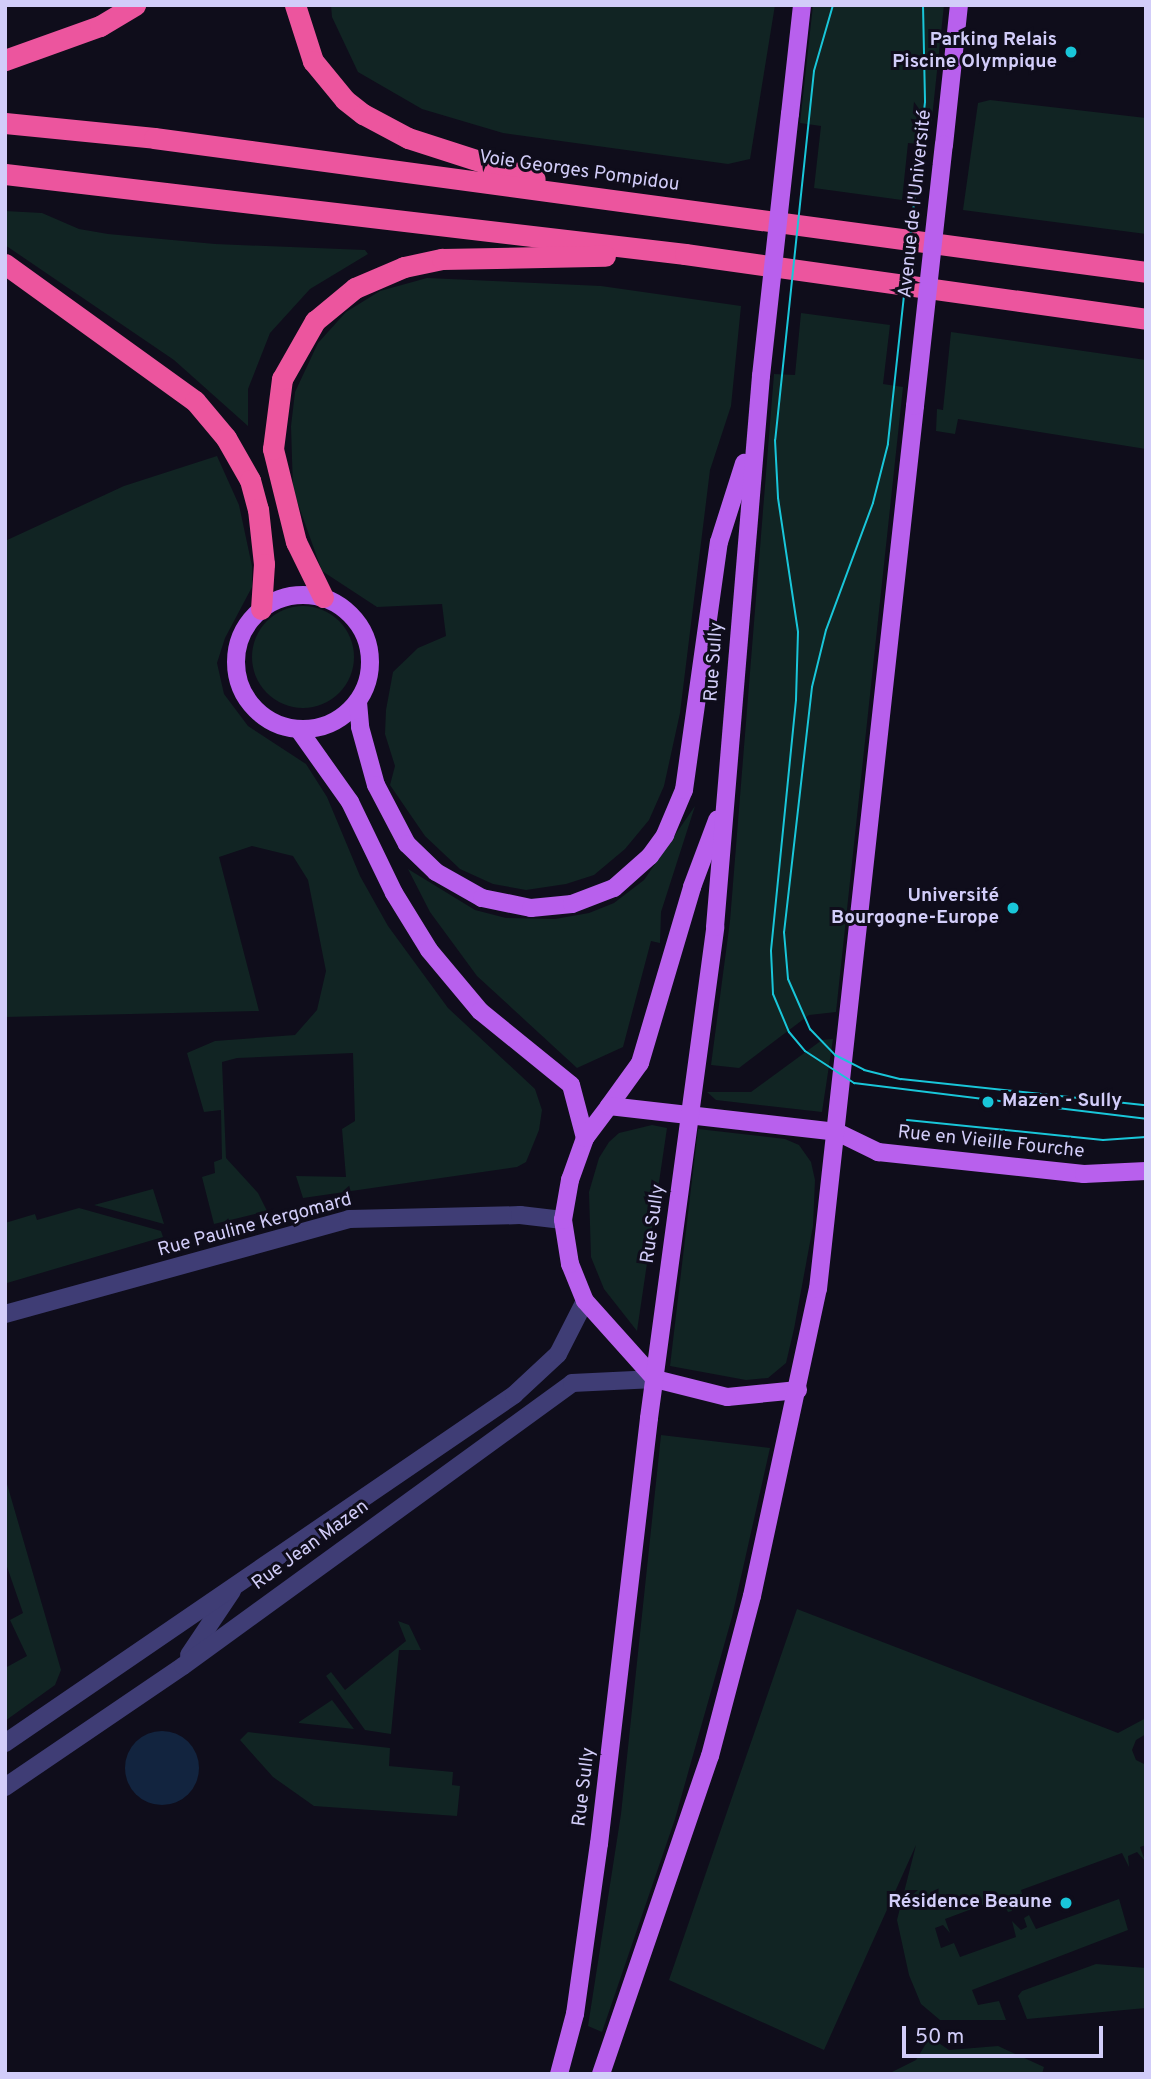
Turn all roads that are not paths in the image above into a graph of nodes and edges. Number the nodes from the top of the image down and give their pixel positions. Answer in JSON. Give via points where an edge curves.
{"nodes":[{"id":1,"x":135,"y":5,"type":"edge"},
{"id":2,"x":295,"y":5,"type":"edge"},
{"id":3,"x":802,"y":5,"type":"edge"},
{"id":4,"x":959,"y":5,"type":"edge"},
{"id":5,"x":5,"y":60,"type":"edge"},
{"id":6,"x":5,"y":123,"type":"edge"},
{"id":7,"x":5,"y":174,"type":"edge"},
{"id":8,"x":594,"y":197,"type":"junction"},
{"id":9,"x":684,"y":254,"type":"junction"},
{"id":10,"x":5,"y":264,"type":"edge"},
{"id":11,"x":1146,"y":272,"type":"edge"},
{"id":12,"x":1146,"y":319,"type":"edge"},
{"id":13,"x":754,"y":429,"type":"junction"},
{"id":14,"x":323,"y":597,"type":"junction"},
{"id":15,"x":261,"y":609,"type":"junction"},
{"id":16,"x":358,"y":702,"type":"junction"},
{"id":17,"x":299,"y":730,"type":"junction"},
{"id":18,"x":725,"y":800,"type":"junction"},
{"id":19,"x":609,"y":1106,"type":"junction"},
{"id":20,"x":690,"y":1114,"type":"junction"},
{"id":21,"x":837,"y":1132,"type":"junction"},
{"id":22,"x":585,"y":1138,"type":"junction"},
{"id":23,"x":1146,"y":1171,"type":"edge"},
{"id":24,"x":563,"y":1220,"type":"junction"},
{"id":25,"x":584,"y":1301,"type":"junction"},
{"id":26,"x":5,"y":1314,"type":"edge"},
{"id":27,"x":655,"y":1379,"type":"junction"},
{"id":28,"x":798,"y":1390,"type":"junction"},
{"id":29,"x":238,"y":1583,"type":"junction"},
{"id":30,"x":183,"y":1665,"type":"junction"},
{"id":31,"x":5,"y":1743,"type":"edge"},
{"id":32,"x":5,"y":1787,"type":"edge"},
{"id":33,"x":559,"y":2074,"type":"edge"},
{"id":34,"x":601,"y":2074,"type":"edge"}],
"edges":[{"from":1,"to":5,"type":"highway","via":[[100,26]]},
{"from":2,"to":8,"type":"highway","via":[[303,36],[325,79],[374,121],[438,149]]},
{"from":3,"to":13,"type":"main road","name":"Rue Sully","bridge":true},
{"from":4,"to":21,"type":"main road","name":"Avenue de l'Université","bridge":true},
{"from":6,"to":8,"type":"highway","name":"Voie Georges Pompidou","via":[[154,138]]},
{"from":7,"to":9,"type":"highway"},
{"from":8,"to":11,"type":"highway","name":"Voie Georges Pompidou"},
{"from":9,"to":12,"type":"highway"},
{"from":9,"to":14,"type":"highway","via":[[442,259],[375,277],[315,321],[282,379],[273,449],[296,542]]},
{"from":10,"to":15,"type":"highway","via":[[195,401],[226,438],[250,480],[258,509],[264,564]]},
{"from":13,"to":16,"type":"main road","via":[[719,542],[684,790],[665,835],[650,856],[614,888],[572,904],[531,908],[482,898],[436,872],[407,844],[376,785]]},
{"from":13,"to":18,"type":"main road","name":"Rue Sully"},
{"from":14,"to":15,"type":"main road","via":[[290,595]]},
{"from":14,"to":16,"type":"main road","via":[[356,619],[366,636],[369,680]]},
{"from":15,"to":17,"type":"main road","via":[[240,638],[239,682],[252,706],[265,718]]},
{"from":16,"to":17,"type":"main road","via":[[332,724]]},
{"from":17,"to":22,"type":"main road","via":[[350,802],[411,924],[480,1012],[571,1085]]},
{"from":18,"to":19,"type":"main road","via":[[692,887],[640,1063]]},
{"from":18,"to":20,"type":"main road","name":"Rue Sully","via":[[715,927]]},
{"from":19,"to":20,"type":"main road","name":"Rue en Vieille Fourche"},
{"from":19,"to":22,"type":"main road"},
{"from":20,"to":21,"type":"main road","name":"Rue en Vieille Fourche"},
{"from":20,"to":27,"type":"main road","name":"Rue Sully"},
{"from":21,"to":23,"type":"main road","name":"Rue en Vieille Fourche","via":[[878,1152],[1084,1174]]},
{"from":21,"to":28,"type":"main road","via":[[818,1289]]},
{"from":22,"to":24,"type":"main road","via":[[570,1180]]},
{"from":24,"to":25,"type":"main road","via":[[570,1264]]},
{"from":24,"to":26,"type":"street","name":"Rue Pauline Kergomard","via":[[494,1215],[349,1219]]},
{"from":25,"to":27,"type":"main road"},
{"from":25,"to":29,"type":"street","name":"Rue Jean Mazen","via":[[558,1354],[514,1395]]},
{"from":27,"to":28,"type":"main road","via":[[727,1397]]},
{"from":27,"to":30,"type":"street","name":"Rue Jean Mazen","via":[[572,1383]]},
{"from":27,"to":33,"type":"main road","name":"Rue Sully","via":[[599,1843],[575,2014]]},
{"from":28,"to":34,"type":"main road","via":[[710,1756]]},
{"from":29,"to":30,"type":"street"},
{"from":29,"to":31,"type":"street","name":"Rue Jean Mazen"},
{"from":30,"to":32,"type":"street","name":"Rue Jean Mazen"}]}
